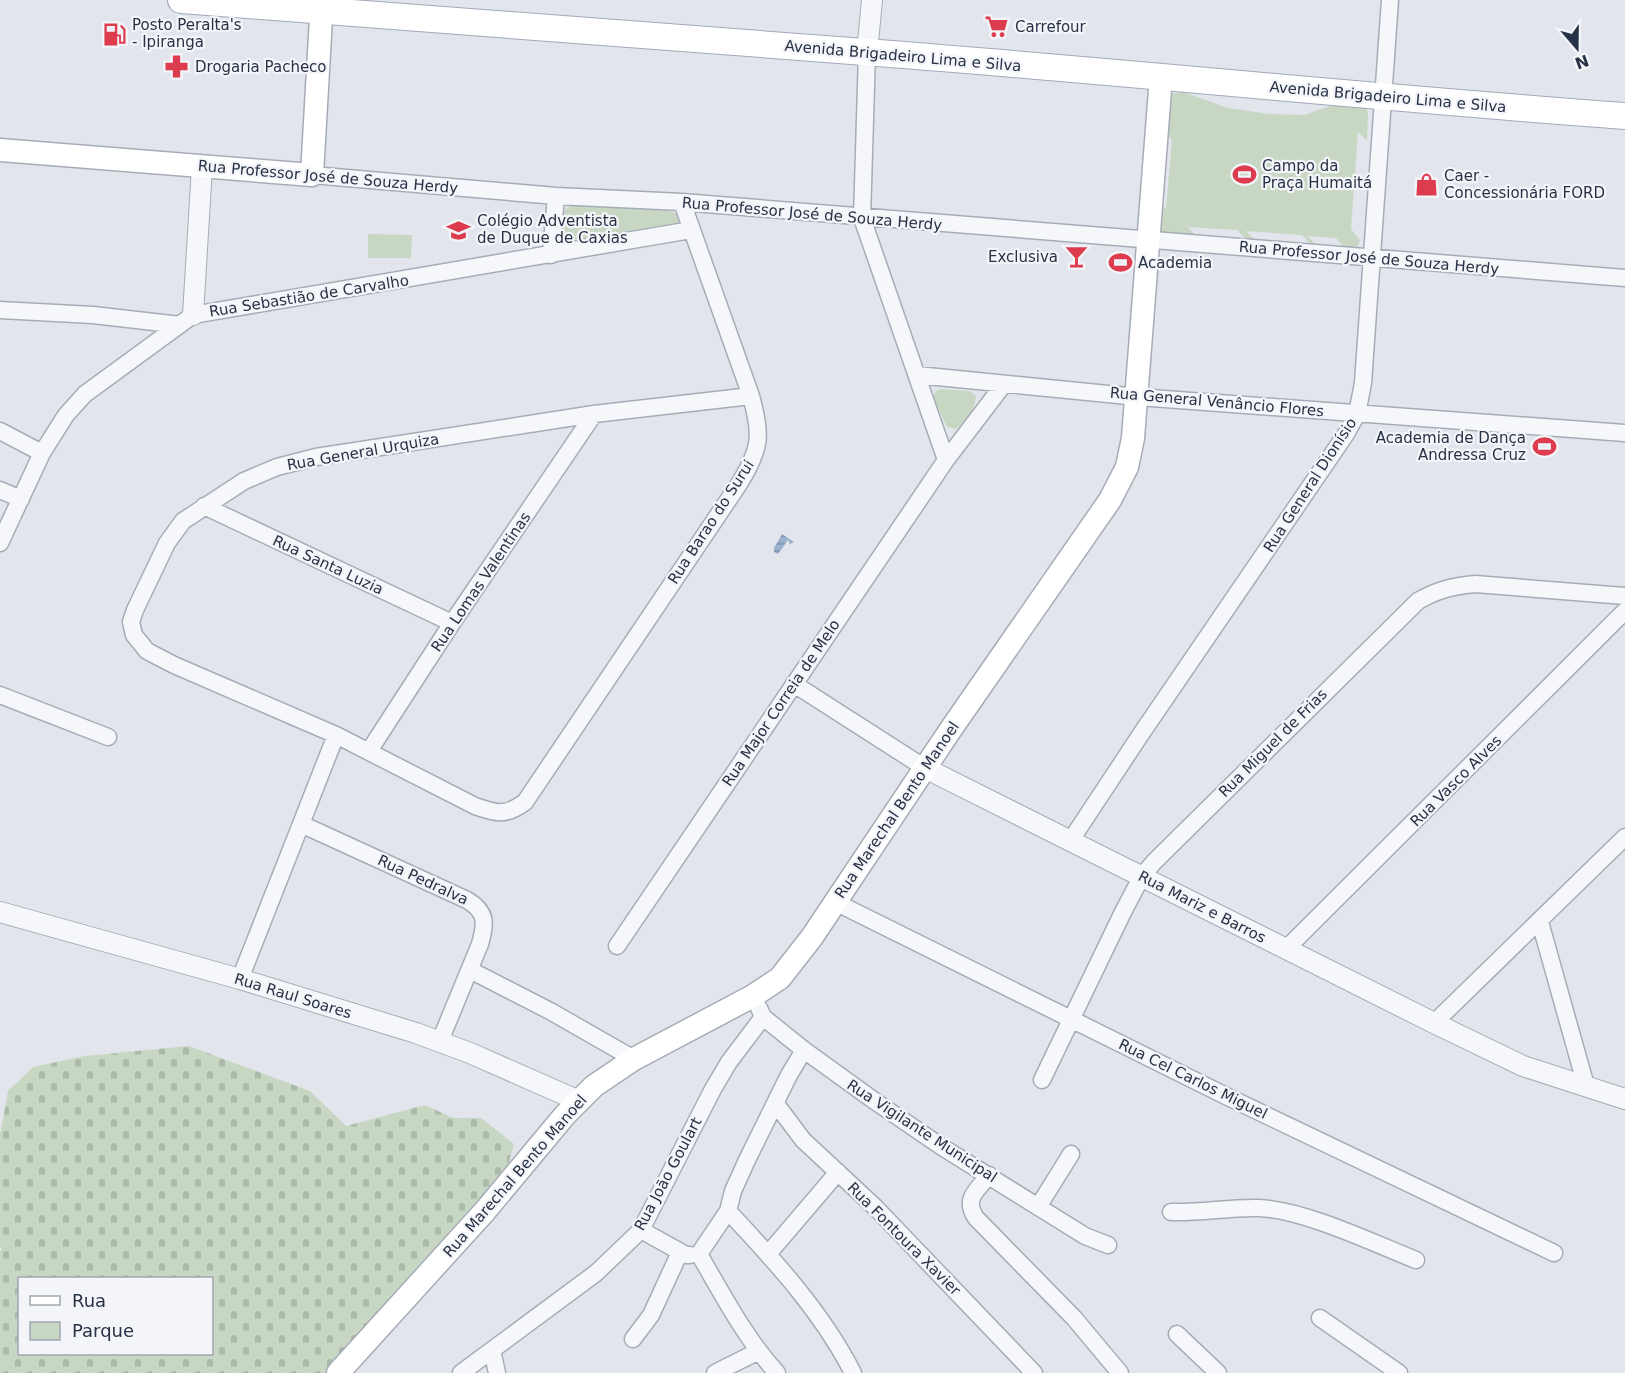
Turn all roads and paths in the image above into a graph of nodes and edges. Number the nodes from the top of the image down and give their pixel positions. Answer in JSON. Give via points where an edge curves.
{"nodes":[{"id":1,"x":181,"y":0,"type":"edge"},
{"id":2,"x":872,"y":0,"type":"edge"},
{"id":3,"x":1390,"y":0,"type":"edge"},
{"id":4,"x":322,"y":5,"type":"edge"},
{"id":5,"x":867,"y":53,"type":"junction"},
{"id":6,"x":1161,"y":77,"type":"junction"},
{"id":7,"x":1383,"y":95,"type":"junction"},
{"id":8,"x":1625,"y":116,"type":"edge"},
{"id":9,"x":0,"y":150,"type":"edge"},
{"id":10,"x":202,"y":167,"type":"junction"},
{"id":11,"x":312,"y":175,"type":"junction"},
{"id":12,"x":556,"y":196,"type":"junction"},
{"id":13,"x":682,"y":202,"type":"junction"},
{"id":14,"x":862,"y":218,"type":"junction"},
{"id":15,"x":691,"y":230,"type":"junction"},
{"id":16,"x":1150,"y":240,"type":"junction"},
{"id":17,"x":552,"y":255,"type":"junction"},
{"id":18,"x":1372,"y":259,"type":"junction"},
{"id":19,"x":1625,"y":278,"type":"edge"},
{"id":20,"x":0,"y":310,"type":"edge"},
{"id":21,"x":187,"y":320,"type":"junction"},
{"id":22,"x":917,"y":375,"type":"junction"},
{"id":23,"x":1004,"y":384,"type":"junction"},
{"id":24,"x":751,"y":396,"type":"junction"},
{"id":25,"x":1138,"y":397,"type":"junction"},
{"id":26,"x":594,"y":414,"type":"junction"},
{"id":27,"x":1357,"y":414,"type":"junction"},
{"id":28,"x":0,"y":430,"type":"edge"},
{"id":29,"x":1625,"y":433,"type":"edge"},
{"id":30,"x":42,"y":453,"type":"junction"},
{"id":31,"x":946,"y":460,"type":"junction"},
{"id":32,"x":0,"y":490,"type":"edge"},
{"id":33,"x":21,"y":499,"type":"junction"},
{"id":34,"x":204,"y":506,"type":"junction"},
{"id":35,"x":0,"y":543,"type":"edge"},
{"id":36,"x":1625,"y":596,"type":"edge"},
{"id":37,"x":1625,"y":611,"type":"edge"},
{"id":38,"x":452,"y":623,"type":"junction"},
{"id":39,"x":794,"y":684,"type":"junction"},
{"id":40,"x":0,"y":695,"type":"edge"},
{"id":41,"x":336,"y":735,"type":"junction"},
{"id":42,"x":108,"y":737,"type":"dead end"},
{"id":43,"x":369,"y":751,"type":"junction"},
{"id":44,"x":925,"y":768,"type":"junction"},
{"id":45,"x":540,"y":780,"type":"joint"},
{"id":46,"x":301,"y":825,"type":"junction"},
{"id":47,"x":1625,"y":837,"type":"edge"},
{"id":48,"x":1071,"y":840,"type":"junction"},
{"id":49,"x":1142,"y":876,"type":"junction"},
{"id":50,"x":835,"y":902,"type":"junction"},
{"id":51,"x":0,"y":912,"type":"edge"},
{"id":52,"x":1540,"y":922,"type":"junction"},
{"id":53,"x":617,"y":946,"type":"dead end"},
{"id":54,"x":1286,"y":950,"type":"junction"},
{"id":55,"x":470,"y":970,"type":"junction"},
{"id":56,"x":240,"y":979,"type":"junction"},
{"id":57,"x":753,"y":996,"type":"junction"},
{"id":58,"x":763,"y":1017,"type":"junction"},
{"id":59,"x":1072,"y":1019,"type":"junction"},
{"id":60,"x":1434,"y":1023,"type":"junction"},
{"id":61,"x":440,"y":1041,"type":"junction"},
{"id":62,"x":804,"y":1050,"type":"junction"},
{"id":63,"x":634,"y":1059,"type":"junction"},
{"id":64,"x":1042,"y":1080,"type":"dead end"},
{"id":65,"x":1586,"y":1086,"type":"junction"},
{"id":66,"x":1625,"y":1099,"type":"edge"},
{"id":67,"x":579,"y":1101,"type":"junction"},
{"id":68,"x":776,"y":1104,"type":"junction"},
{"id":69,"x":1071,"y":1154,"type":"dead end"},
{"id":70,"x":838,"y":1172,"type":"junction"},
{"id":71,"x":989,"y":1175,"type":"junction"},
{"id":72,"x":1038,"y":1207,"type":"junction"},
{"id":73,"x":728,"y":1211,"type":"junction"},
{"id":74,"x":1171,"y":1212,"type":"dead end"},
{"id":75,"x":641,"y":1230,"type":"junction"},
{"id":76,"x":1108,"y":1245,"type":"dead end"},
{"id":77,"x":680,"y":1252,"type":"junction"},
{"id":78,"x":1554,"y":1253,"type":"dead end"},
{"id":79,"x":699,"y":1254,"type":"junction"},
{"id":80,"x":768,"y":1254,"type":"junction"},
{"id":81,"x":1416,"y":1260,"type":"dead end"},
{"id":82,"x":1320,"y":1318,"type":"dead end"},
{"id":83,"x":1177,"y":1334,"type":"dead end"},
{"id":84,"x":633,"y":1339,"type":"dead end"},
{"id":85,"x":492,"y":1350,"type":"junction"},
{"id":86,"x":759,"y":1351,"type":"junction"},
{"id":87,"x":338,"y":1373,"type":"edge"},
{"id":88,"x":461,"y":1373,"type":"edge"},
{"id":89,"x":497,"y":1373,"type":"edge"},
{"id":90,"x":715,"y":1373,"type":"edge"},
{"id":91,"x":777,"y":1373,"type":"edge"},
{"id":92,"x":853,"y":1373,"type":"edge"},
{"id":93,"x":1034,"y":1373,"type":"edge"},
{"id":94,"x":1120,"y":1373,"type":"edge"},
{"id":95,"x":1218,"y":1373,"type":"edge"},
{"id":96,"x":1399,"y":1373,"type":"edge"}],
"edges":[{"from":1,"to":4,"type":"main road","name":"Avenida Brigadeiro Lima e Silva"},
{"from":2,"to":5,"type":"street"},
{"from":3,"to":7,"type":"street","name":"Rua General Dionísio"},
{"from":4,"to":5,"type":"main road","name":"Avenida Brigadeiro Lima e Silva"},
{"from":4,"to":11,"type":"main road"},
{"from":5,"to":6,"type":"main road","name":"Avenida Brigadeiro Lima e Silva"},
{"from":5,"to":14,"type":"street"},
{"from":6,"to":7,"type":"main road","name":"Avenida Brigadeiro Lima e Silva"},
{"from":6,"to":16,"type":"main road","name":"Rua Marechal Bento Manoel"},
{"from":7,"to":8,"type":"main road","name":"Avenida Brigadeiro Lima e Silva"},
{"from":7,"to":18,"type":"street","name":"Rua General Dionísio"},
{"from":9,"to":10,"type":"main road","name":"Rua Professor José de Souza Herdy"},
{"from":10,"to":11,"type":"main road","name":"Rua Professor José de Souza Herdy"},
{"from":10,"to":21,"type":"street"},
{"from":11,"to":12,"type":"street","name":"Rua Professor José de Souza Herdy"},
{"from":12,"to":13,"type":"street","name":"Rua Professor José de Souza Herdy"},
{"from":12,"to":17,"type":"street"},
{"from":13,"to":14,"type":"street","name":"Rua Professor José de Souza Herdy"},
{"from":13,"to":15,"type":"street","name":"Rua Barao do Surui"},
{"from":14,"to":16,"type":"street","name":"Rua Professor José de Souza Herdy"},
{"from":14,"to":22,"type":"street"},
{"from":15,"to":17,"type":"street","name":"Rua Sebastião de Carvalho"},
{"from":15,"to":24,"type":"street","name":"Rua Barao do Surui"},
{"from":16,"to":18,"type":"street","name":"Rua Professor José de Souza Herdy"},
{"from":16,"to":25,"type":"main road","name":"Rua Marechal Bento Manoel"},
{"from":17,"to":21,"type":"street","name":"Rua Sebastião de Carvalho"},
{"from":18,"to":19,"type":"street","name":"Rua Professor José de Souza Herdy"},
{"from":18,"to":27,"type":"street","name":"Rua General Dionísio"},
{"from":20,"to":21,"type":"street"},
{"from":21,"to":30,"type":"street","name":"Rua Sebastião de Carvalho","via":[[85,393]]},
{"from":22,"to":23,"type":"street","name":"Rua General Venâncio Flores"},
{"from":22,"to":31,"type":"street"},
{"from":23,"to":25,"type":"street","name":"Rua General Venâncio Flores"},
{"from":23,"to":31,"type":"street","name":"Rua Major Correia de Melo"},
{"from":24,"to":26,"type":"street","name":"Rua General Urquiza"},
{"from":24,"to":45,"type":"street","name":"Rua Barao do Surui","via":[[758,421],[758,443],[752,463]]},
{"from":25,"to":27,"type":"street","name":"Rua General Venâncio Flores"},
{"from":25,"to":44,"type":"main road","name":"Rua Marechal Bento Manoel","via":[[1131,453],[1120,482]]},
{"from":26,"to":34,"type":"street","name":"Rua General Urquiza","via":[[316,457],[244,481]]},
{"from":26,"to":38,"type":"street","name":"Rua Lomas Valentinas"},
{"from":27,"to":29,"type":"street","name":"Rua General Venâncio Flores"},
{"from":27,"to":48,"type":"street","name":"Rua General Dionísio"},
{"from":28,"to":30,"type":"street"},
{"from":30,"to":33,"type":"street","name":"Rua Sebastião de Carvalho"},
{"from":31,"to":39,"type":"street","name":"Rua Major Correia de Melo"},
{"from":32,"to":33,"type":"street"},
{"from":33,"to":35,"type":"street","name":"Rua Sebastião de Carvalho"},
{"from":34,"to":38,"type":"street","name":"Rua Santa Luzia"},
{"from":34,"to":41,"type":"street","name":"Rua General Urquiza","via":[[183,521],[167,543],[135,610],[134,635],[147,651],[174,665]]},
{"from":36,"to":49,"type":"street","name":"Rua Miguel de Frias","via":[[1475,584],[1435,591],[1418,601]]},
{"from":37,"to":54,"type":"street","name":"Rua Vasco Alves"},
{"from":38,"to":43,"type":"street","name":"Rua Lomas Valentinas"},
{"from":39,"to":44,"type":"street","name":"Rua Mariz e Barros"},
{"from":39,"to":53,"type":"street","name":"Rua Major Correia de Melo"},
{"from":40,"to":42,"type":"street"},
{"from":41,"to":43,"type":"street","name":"Rua General Urquiza"},
{"from":41,"to":46,"type":"street"},
{"from":43,"to":45,"type":"street","name":"Rua General Urquiza","via":[[476,806],[498,813],[525,802]]},
{"from":44,"to":48,"type":"street","name":"Rua Mariz e Barros"},
{"from":44,"to":50,"type":"main road","name":"Rua Marechal Bento Manoel"},
{"from":46,"to":55,"type":"street","name":"Rua Pedralva","via":[[476,905],[484,919],[484,929]]},
{"from":46,"to":56,"type":"street"},
{"from":47,"to":52,"type":"street"},
{"from":48,"to":49,"type":"street","name":"Rua Mariz e Barros"},
{"from":49,"to":54,"type":"street","name":"Rua Mariz e Barros"},
{"from":49,"to":59,"type":"street","name":"Rua Miguel de Frias"},
{"from":50,"to":57,"type":"main road","name":"Rua Marechal Bento Manoel","via":[[780,978]]},
{"from":50,"to":59,"type":"street","name":"Rua Cel Carlos Miguel"},
{"from":51,"to":56,"type":"street","name":"Rua Raul Soares"},
{"from":52,"to":60,"type":"street"},
{"from":52,"to":65,"type":"street"},
{"from":54,"to":60,"type":"street","name":"Rua Mariz e Barros"},
{"from":55,"to":61,"type":"street","name":"Rua Pedralva"},
{"from":55,"to":63,"type":"street"},
{"from":56,"to":61,"type":"street","name":"Rua Raul Soares"},
{"from":57,"to":58,"type":"street","name":"Rua Vigilante Municipal"},
{"from":57,"to":63,"type":"main road","name":"Rua Marechal Bento Manoel"},
{"from":58,"to":62,"type":"street","name":"Rua Vigilante Municipal"},
{"from":58,"to":75,"type":"street","name":"Rua Joāo Goulart","via":[[712,1089]]},
{"from":59,"to":64,"type":"street","name":"Rua Miguel de Frias"},
{"from":59,"to":78,"type":"street","name":"Rua Cel Carlos Miguel"},
{"from":60,"to":65,"type":"street","name":"Rua Mariz e Barros","via":[[1523,1066]]},
{"from":61,"to":67,"type":"street","name":"Rua Raul Soares"},
{"from":62,"to":68,"type":"street"},
{"from":62,"to":71,"type":"street","name":"Rua Vigilante Municipal","via":[[942,1147]]},
{"from":63,"to":67,"type":"main road","name":"Rua Marechal Bento Manoel","via":[[604,1078]]},
{"from":65,"to":66,"type":"street","name":"Rua Mariz e Barros"},
{"from":67,"to":87,"type":"main road","name":"Rua Marechal Bento Manoel"},
{"from":68,"to":70,"type":"street","name":"Rua Fontoura Xavier","via":[[803,1140]]},
{"from":68,"to":73,"type":"street","via":[[738,1181]]},
{"from":69,"to":72,"type":"street"},
{"from":70,"to":80,"type":"street"},
{"from":70,"to":93,"type":"street","name":"Rua Fontoura Xavier"},
{"from":71,"to":72,"type":"street","name":"Rua Vigilante Municipal"},
{"from":71,"to":94,"type":"street","via":[[972,1197],[970,1206],[976,1218],[1074,1318]]},
{"from":72,"to":76,"type":"street","name":"Rua Vigilante Municipal","via":[[1084,1236]]},
{"from":73,"to":79,"type":"street"},
{"from":73,"to":80,"type":"street"},
{"from":74,"to":81,"type":"street","via":[[1272,1210],[1306,1218]]},
{"from":75,"to":77,"type":"street"},
{"from":75,"to":85,"type":"street","name":"Rua Joāo Goulart","via":[[596,1273]]},
{"from":77,"to":79,"type":"street","via":[[686,1256]]},
{"from":77,"to":84,"type":"street","via":[[651,1315]]},
{"from":79,"to":86,"type":"street"},
{"from":80,"to":92,"type":"street","via":[[818,1316]]},
{"from":82,"to":96,"type":"street"},
{"from":83,"to":95,"type":"street"},
{"from":85,"to":88,"type":"street","name":"Rua Joāo Goulart"},
{"from":85,"to":89,"type":"street"},
{"from":86,"to":90,"type":"street"},
{"from":86,"to":91,"type":"street"}]}
